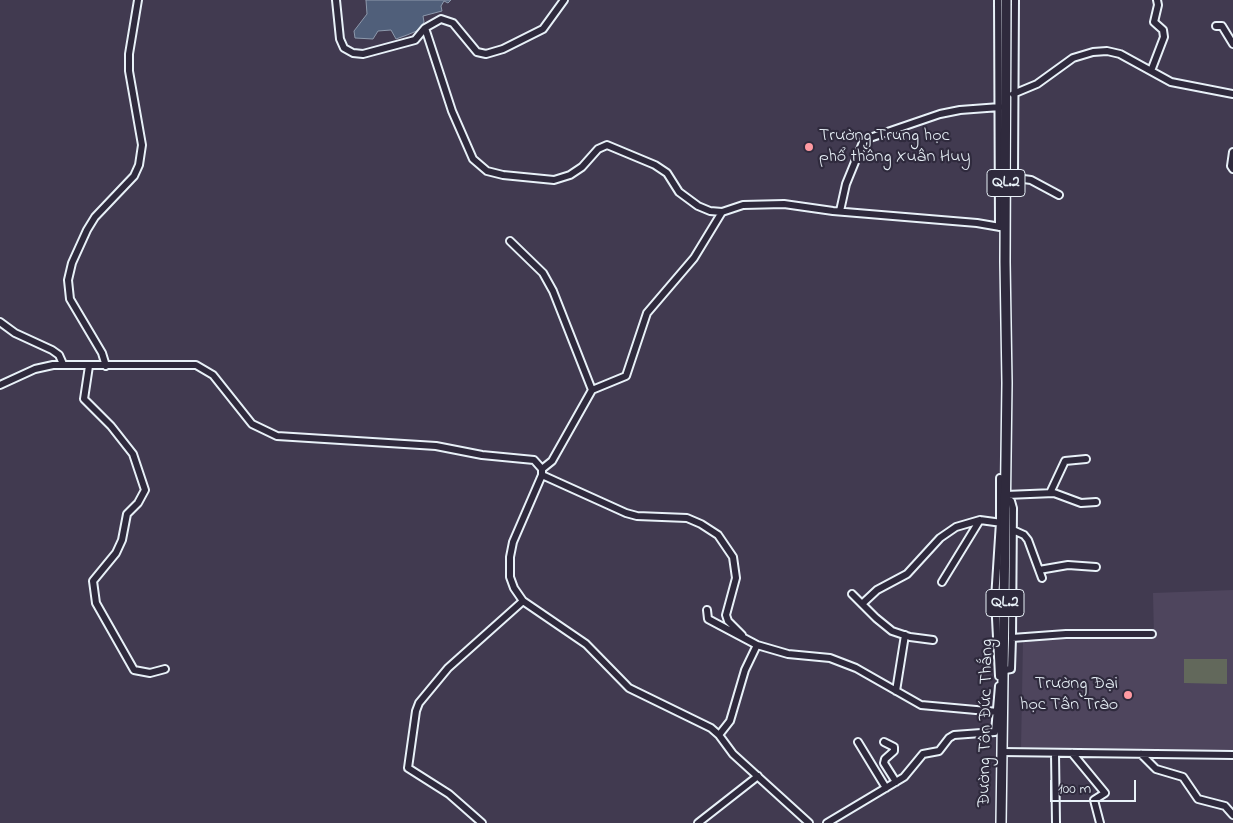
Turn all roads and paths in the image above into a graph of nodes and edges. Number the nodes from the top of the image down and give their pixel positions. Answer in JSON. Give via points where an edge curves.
{"nodes":[{"id":1,"x":138,"y":0,"type":"edge"},
{"id":2,"x":336,"y":0,"type":"edge"},
{"id":3,"x":564,"y":0,"type":"edge"},
{"id":4,"x":998,"y":0,"type":"edge"},
{"id":5,"x":1006,"y":0,"type":"edge"},
{"id":6,"x":1015,"y":0,"type":"edge"},
{"id":7,"x":1157,"y":0,"type":"edge"},
{"id":8,"x":1216,"y":26,"type":"dead end"},
{"id":9,"x":425,"y":28,"type":"junction"},
{"id":10,"x":1233,"y":44,"type":"edge"},
{"id":11,"x":1151,"y":71,"type":"junction"},
{"id":12,"x":1233,"y":94,"type":"edge"},
{"id":13,"x":1008,"y":98,"type":"junction"},
{"id":14,"x":1000,"y":107,"type":"junction"},
{"id":15,"x":1233,"y":152,"type":"edge"},
{"id":16,"x":1233,"y":170,"type":"edge"},
{"id":17,"x":1058,"y":195,"type":"dead end"},
{"id":18,"x":840,"y":211,"type":"junction"},
{"id":19,"x":722,"y":212,"type":"junction"},
{"id":20,"x":1002,"y":228,"type":"junction"},
{"id":21,"x":510,"y":241,"type":"dead end"},
{"id":22,"x":0,"y":322,"type":"edge"},
{"id":23,"x":63,"y":364,"type":"junction"},
{"id":24,"x":89,"y":366,"type":"junction"},
{"id":25,"x":106,"y":366,"type":"junction"},
{"id":26,"x":0,"y":385,"type":"edge"},
{"id":27,"x":592,"y":390,"type":"junction"},
{"id":28,"x":1086,"y":459,"type":"dead end"},
{"id":29,"x":542,"y":472,"type":"junction"},
{"id":30,"x":1000,"y":478,"type":"dead end"},
{"id":31,"x":1050,"y":493,"type":"junction"},
{"id":32,"x":1006,"y":497,"type":"junction"},
{"id":33,"x":1096,"y":502,"type":"dead end"},
{"id":34,"x":980,"y":520,"type":"junction"},
{"id":35,"x":1006,"y":525,"type":"junction"},
{"id":36,"x":1096,"y":567,"type":"dead end"},
{"id":37,"x":1039,"y":570,"type":"junction"},
{"id":38,"x":1042,"y":578,"type":"dead end"},
{"id":39,"x":942,"y":582,"type":"dead end"},
{"id":40,"x":852,"y":594,"type":"dead end"},
{"id":41,"x":523,"y":601,"type":"junction"},
{"id":42,"x":862,"y":604,"type":"junction"},
{"id":43,"x":707,"y":610,"type":"dead end"},
{"id":44,"x":1152,"y":634,"type":"dead end"},
{"id":45,"x":904,"y":636,"type":"junction"},
{"id":46,"x":744,"y":638,"type":"junction"},
{"id":47,"x":1012,"y":638,"type":"junction"},
{"id":48,"x":933,"y":640,"type":"dead end"},
{"id":49,"x":757,"y":645,"type":"junction"},
{"id":50,"x":165,"y":668,"type":"dead end"},
{"id":51,"x":1002,"y":671,"type":"junction"},
{"id":52,"x":896,"y":691,"type":"junction"},
{"id":53,"x":998,"y":712,"type":"junction"},
{"id":54,"x":720,"y":736,"type":"junction"},
{"id":55,"x":858,"y":742,"type":"dead end"},
{"id":56,"x":884,"y":742,"type":"dead end"},
{"id":57,"x":1002,"y":752,"type":"junction"},
{"id":58,"x":1055,"y":753,"type":"junction"},
{"id":59,"x":1072,"y":753,"type":"junction"},
{"id":60,"x":1141,"y":754,"type":"junction"},
{"id":61,"x":1233,"y":755,"type":"edge"},
{"id":62,"x":758,"y":776,"type":"junction"},
{"id":63,"x":896,"y":782,"type":"junction"},
{"id":64,"x":886,"y":788,"type":"junction"},
{"id":65,"x":1233,"y":815,"type":"edge"},
{"id":66,"x":482,"y":823,"type":"edge"},
{"id":67,"x":698,"y":823,"type":"edge"},
{"id":68,"x":809,"y":823,"type":"edge"},
{"id":69,"x":827,"y":823,"type":"edge"},
{"id":70,"x":1002,"y":823,"type":"edge"},
{"id":71,"x":1056,"y":823,"type":"edge"},
{"id":72,"x":1100,"y":823,"type":"edge"}],
"edges":[{"from":1,"to":25,"type":"street","via":[[129,54],[142,145],[139,165],[134,176],[86,230],[68,280],[70,299],[102,353]]},
{"from":2,"to":9,"type":"street","via":[[340,38],[344,48],[353,53],[363,54],[415,40]]},
{"from":3,"to":9,"type":"street","via":[[543,29],[504,49],[486,54],[477,52],[453,23],[446,20],[435,20]]},
{"from":4,"to":13,"type":"street"},
{"from":5,"to":13,"type":"highway","number":"QL.2"},
{"from":6,"to":13,"type":"street"},
{"from":7,"to":11,"type":"street","via":[[1154,22],[1164,32]]},
{"from":8,"to":10,"type":"street","via":[[1222,26]]},
{"from":9,"to":19,"type":"street","via":[[452,111],[473,159],[487,171],[503,176],[554,180],[582,167],[606,145],[655,165],[667,173],[679,192],[698,206]]},
{"from":11,"to":12,"type":"street","via":[[1178,84]]},
{"from":11,"to":13,"type":"street","via":[[1115,52],[1093,52],[1073,58],[1037,84]]},
{"from":13,"to":14,"type":"street"},
{"from":13,"to":17,"type":"street","via":[[1014,177],[1030,180]]},
{"from":13,"to":20,"type":"highway","number":"QL.2"},
{"from":14,"to":18,"type":"street","via":[[940,114],[864,140],[846,184]]},
{"from":14,"to":20,"type":"street","via":[[997,163]]},
{"from":15,"to":16,"type":"street"},
{"from":18,"to":19,"type":"street","via":[[765,204],[738,206]]},
{"from":18,"to":20,"type":"street"},
{"from":19,"to":27,"type":"street","via":[[694,258],[647,313],[626,376]]},
{"from":20,"to":32,"type":"highway","name":"Đường Tôn Đức Thắng","number":"QL.2","via":[[1008,365]]},
{"from":21,"to":27,"type":"street","via":[[543,273]]},
{"from":22,"to":23,"type":"street","via":[[15,333],[52,350]]},
{"from":23,"to":24,"type":"street"},
{"from":23,"to":26,"type":"street","via":[[35,369]]},
{"from":24,"to":25,"type":"street"},
{"from":24,"to":50,"type":"street","via":[[84,399],[133,454],[145,490],[127,514],[116,553],[93,581],[96,603],[134,670],[150,673]]},
{"from":25,"to":29,"type":"street","via":[[182,363],[206,368],[252,424],[277,436],[436,446],[488,456],[530,458],[538,463]]},
{"from":27,"to":29,"type":"street","via":[[552,461]]},
{"from":28,"to":31,"type":"street","via":[[1064,461]]},
{"from":29,"to":41,"type":"street","via":[[511,550],[510,577]]},
{"from":29,"to":46,"type":"street","via":[[626,513],[687,518],[718,534],[733,557],[736,572],[726,614]]},
{"from":30,"to":35,"type":"street"},
{"from":31,"to":32,"type":"street"},
{"from":31,"to":33,"type":"street","via":[[1082,503]]},
{"from":32,"to":35,"type":"highway","name":"Đường Tôn Đức Thắng","number":"QL.2"},
{"from":34,"to":35,"type":"street"},
{"from":34,"to":39,"type":"street"},
{"from":34,"to":42,"type":"street","via":[[946,533],[907,574],[877,590]]},
{"from":35,"to":37,"type":"street","via":[[1028,540]]},
{"from":35,"to":47,"type":"street"},
{"from":35,"to":51,"type":"highway","name":"Đường Tôn Đức Thắng","number":"QL.2"},
{"from":35,"to":51,"type":"street","via":[[998,585]]},
{"from":36,"to":37,"type":"street","via":[[1068,565]]},
{"from":37,"to":38,"type":"street"},
{"from":40,"to":42,"type":"street"},
{"from":41,"to":54,"type":"street","via":[[586,644],[630,688]]},
{"from":41,"to":66,"type":"street","via":[[448,668],[416,711],[408,768],[449,794]]},
{"from":42,"to":45,"type":"street","via":[[886,627]]},
{"from":43,"to":46,"type":"street","via":[[708,619]]},
{"from":44,"to":47,"type":"street"},
{"from":45,"to":48,"type":"street"},
{"from":45,"to":52,"type":"street"},
{"from":46,"to":49,"type":"street"},
{"from":47,"to":51,"type":"street","via":[[1011,669]]},
{"from":49,"to":52,"type":"street","via":[[788,654],[830,658],[856,668]]},
{"from":49,"to":54,"type":"street","via":[[745,670],[730,720]]},
{"from":51,"to":53,"type":"street"},
{"from":51,"to":57,"type":"highway","name":"Đường Tôn Đức Thắng","number":"QL.2"},
{"from":52,"to":53,"type":"street","via":[[921,705]]},
{"from":53,"to":63,"type":"street","via":[[995,732],[948,738],[939,751],[923,754],[910,772]]},
{"from":54,"to":62,"type":"street","via":[[733,754]]},
{"from":55,"to":64,"type":"street"},
{"from":56,"to":63,"type":"street","via":[[894,747],[884,763]]},
{"from":57,"to":58,"type":"street"},
{"from":57,"to":70,"type":"highway","name":"Đường Tôn Đức Thắng","number":"QL.2"},
{"from":58,"to":59,"type":"street"},
{"from":58,"to":71,"type":"street"},
{"from":59,"to":60,"type":"street"},
{"from":59,"to":72,"type":"street","via":[[1105,793],[1094,800]]},
{"from":60,"to":61,"type":"street"},
{"from":60,"to":65,"type":"street","via":[[1156,769],[1183,777],[1198,799],[1225,806]]},
{"from":62,"to":67,"type":"street"},
{"from":62,"to":68,"type":"street"},
{"from":63,"to":64,"type":"street"},
{"from":64,"to":69,"type":"street"}]}
